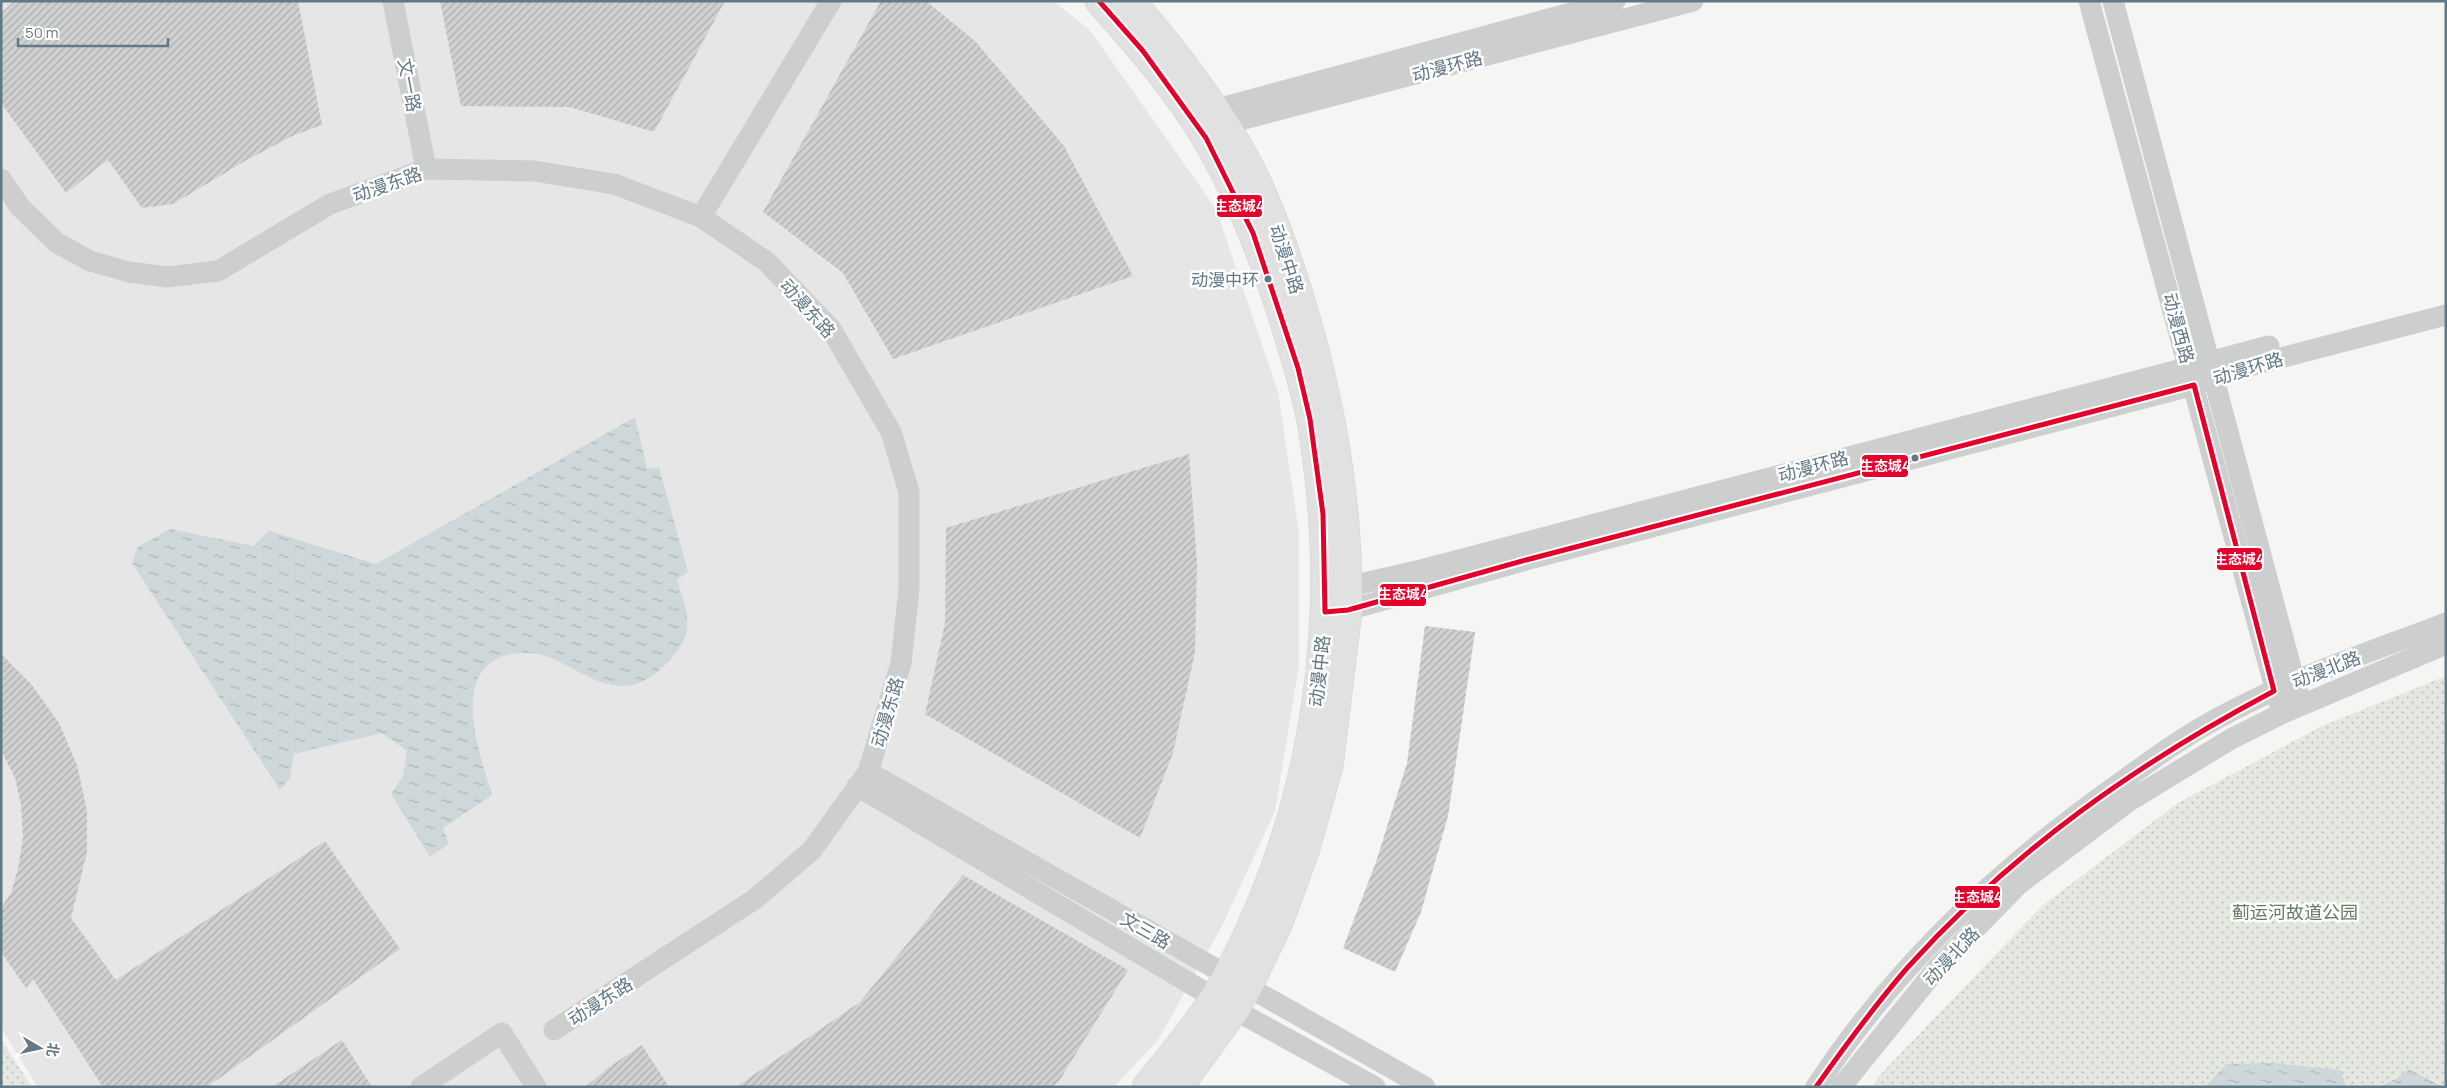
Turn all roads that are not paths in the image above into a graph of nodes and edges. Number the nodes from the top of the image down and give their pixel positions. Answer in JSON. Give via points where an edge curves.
{"nodes":[{"id":1,"x":393,"y":1,"type":"edge"},
{"id":2,"x":830,"y":1,"type":"edge"},
{"id":3,"x":1099,"y":1,"type":"edge"},
{"id":4,"x":1131,"y":1,"type":"edge"},
{"id":5,"x":1614,"y":1,"type":"edge"},
{"id":6,"x":1693,"y":1,"type":"edge"},
{"id":7,"x":2089,"y":1,"type":"edge"},
{"id":8,"x":2113,"y":1,"type":"edge"},
{"id":9,"x":1209,"y":122,"type":"junction"},
{"id":10,"x":426,"y":169,"type":"junction"},
{"id":11,"x":1,"y":179,"type":"edge"},
{"id":12,"x":701,"y":217,"type":"junction"},
{"id":13,"x":2446,"y":302,"type":"edge"},
{"id":14,"x":2446,"y":315,"type":"edge"},
{"id":15,"x":2202,"y":373,"type":"junction"},
{"id":16,"x":1337,"y":600,"type":"junction"},
{"id":17,"x":2446,"y":623,"type":"edge"},
{"id":18,"x":2446,"y":644,"type":"edge"},
{"id":19,"x":2293,"y":681,"type":"junction"},
{"id":20,"x":2274,"y":690,"type":"junction"},
{"id":21,"x":2303,"y":705,"type":"junction"},
{"id":22,"x":2283,"y":713,"type":"junction"},
{"id":23,"x":862,"y":779,"type":"junction"},
{"id":24,"x":1231,"y":992,"type":"junction"},
{"id":25,"x":554,"y":1030,"type":"dead end"},
{"id":26,"x":421,"y":1087,"type":"edge"},
{"id":27,"x":536,"y":1087,"type":"edge"},
{"id":28,"x":1146,"y":1087,"type":"edge"},
{"id":29,"x":1179,"y":1087,"type":"edge"},
{"id":30,"x":1375,"y":1087,"type":"edge"},
{"id":31,"x":1425,"y":1087,"type":"edge"},
{"id":32,"x":1816,"y":1087,"type":"edge"},
{"id":33,"x":1841,"y":1087,"type":"edge"}],
"edges":[{"from":1,"to":10,"type":"street","name":"文一路"},
{"from":2,"to":12,"type":"street"},
{"from":3,"to":9,"type":"street","name":"动漫中路"},
{"from":4,"to":9,"type":"street","name":"动漫中路","via":[[1169,44]]},
{"from":5,"to":9,"type":"street","name":"动漫环路"},
{"from":6,"to":9,"type":"street","name":"动漫环路"},
{"from":7,"to":15,"type":"street","name":"动漫西路"},
{"from":8,"to":15,"type":"street","name":"动漫西路"},
{"from":9,"to":16,"type":"street","name":"动漫中路","via":[[1270,207],[1320,365],[1344,504]]},
{"from":10,"to":11,"type":"street","name":"动漫东路","via":[[330,204],[218,271],[167,277],[129,272],[90,261],[57,243],[20,207]]},
{"from":10,"to":12,"type":"street","name":"动漫东路","via":[[534,171],[614,184]]},
{"from":12,"to":23,"type":"street","name":"动漫东路","via":[[767,262],[831,329],[891,432],[908,492],[909,590],[901,663]]},
{"from":13,"to":15,"type":"street","name":"动漫环路"},
{"from":14,"to":15,"type":"street","name":"动漫环路","via":[[2234,370]]},
{"from":15,"to":16,"type":"street","name":"动漫环路"},
{"from":15,"to":19,"type":"street","name":"动漫西路"},
{"from":15,"to":20,"type":"street","name":"动漫西路"},
{"from":16,"to":24,"type":"street","name":"动漫中路","via":[[1329,766],[1278,925]]},
{"from":17,"to":19,"type":"street","name":"动漫北路"},
{"from":18,"to":21,"type":"street","name":"动漫北路"},
{"from":19,"to":20,"type":"street","name":"动漫北路"},
{"from":19,"to":21,"type":"street","name":"动漫西路"},
{"from":20,"to":22,"type":"street","name":"动漫西路"},
{"from":20,"to":32,"type":"street","name":"动漫北路","via":[[2220,717],[2058,826],[1938,934],[1842,1047]]},
{"from":21,"to":22,"type":"street","name":"动漫北路"},
{"from":22,"to":33,"type":"street","name":"动漫北路","via":[[2231,739],[2129,802],[2019,884],[1938,968]]},
{"from":23,"to":24,"type":"street","name":"文三路"},
{"from":23,"to":25,"type":"street","name":"动漫东路","via":[[812,850],[755,899]]},
{"from":24,"to":28,"type":"street","name":"动漫中路"},
{"from":24,"to":29,"type":"street","name":"动漫中路"},
{"from":24,"to":30,"type":"street","name":"文三路"},
{"from":24,"to":31,"type":"street","name":"文三路"},
{"from":26,"to":27,"type":"street","via":[[502,1033]]}]}
